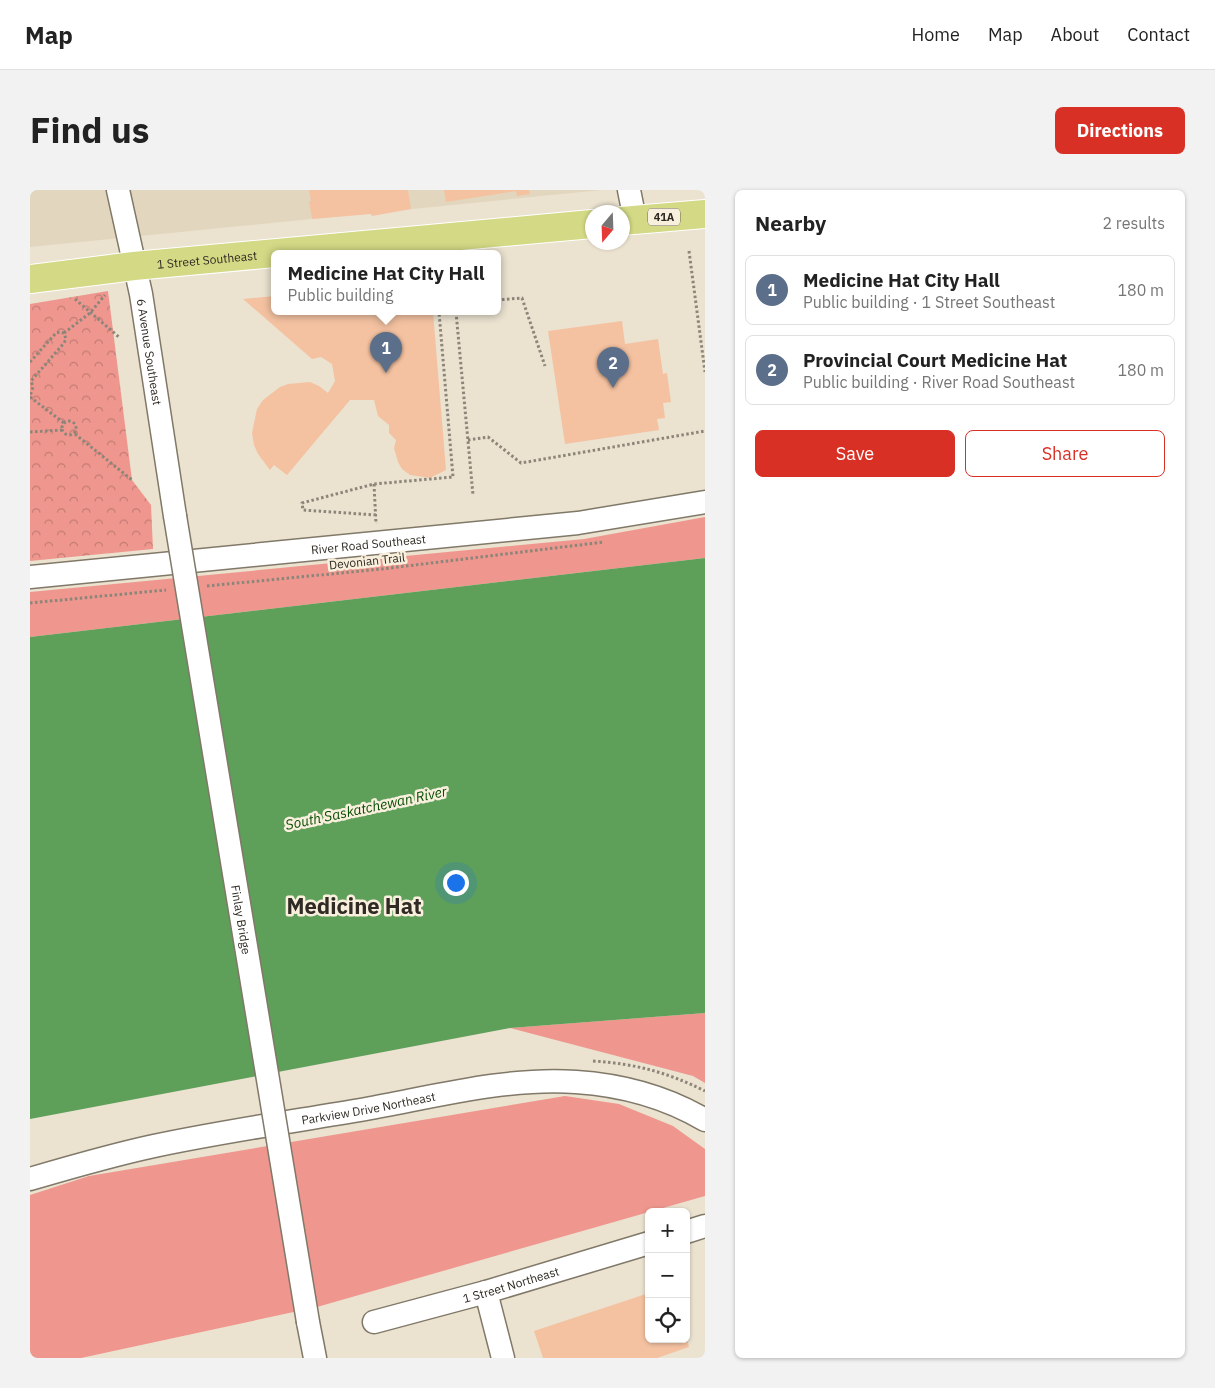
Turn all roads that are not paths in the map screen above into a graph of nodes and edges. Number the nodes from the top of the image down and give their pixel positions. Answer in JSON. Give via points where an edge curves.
{"nodes":[{"id":1,"x":118,"y":190,"type":"edge"},
{"id":2,"x":630,"y":190,"type":"edge"},
{"id":3,"x":630,"y":205,"type":"edge"},
{"id":4,"x":705,"y":214,"type":"edge"},
{"id":5,"x":630,"y":221,"type":"edge"},
{"id":6,"x":585,"y":225,"type":"edge"},
{"id":7,"x":308,"y":250,"type":"edge"},
{"id":8,"x":271,"y":253,"type":"edge"},
{"id":9,"x":134,"y":266,"type":"junction"},
{"id":10,"x":31,"y":276,"type":"edge"},
{"id":11,"x":705,"y":502,"type":"edge"},
{"id":12,"x":175,"y":516,"type":"joint"},
{"id":13,"x":30,"y":577,"type":"edge"},
{"id":14,"x":705,"y":1120,"type":"edge"},
{"id":15,"x":30,"y":1179,"type":"edge"},
{"id":16,"x":705,"y":1226,"type":"edge"},
{"id":17,"x":690,"y":1231,"type":"edge"},
{"id":18,"x":645,"y":1244,"type":"edge"},
{"id":19,"x":486,"y":1292,"type":"junction"},
{"id":20,"x":374,"y":1322,"type":"dead end"},
{"id":21,"x":315,"y":1358,"type":"edge"},
{"id":22,"x":503,"y":1358,"type":"edge"}],
"edges":[{"from":1,"to":9,"type":"street","name":"6 Avenue Southeast"},
{"from":2,"to":3,"type":"street"},
{"from":4,"to":5,"type":"main road","number":"41A"},
{"from":6,"to":7,"type":"main road","name":"1 Street Southeast"},
{"from":8,"to":9,"type":"main road","name":"1 Street Southeast"},
{"from":9,"to":10,"type":"main road","name":"1 Street Southeast"},
{"from":9,"to":12,"type":"street","name":"6 Avenue Southeast"},
{"from":11,"to":13,"type":"street","name":"River Road Southeast","via":[[578,523]]},
{"from":12,"to":21,"type":"street","name":"Finlay Bridge","bridge":true},
{"from":14,"to":15,"type":"street","name":"Parkview Drive Northeast","via":[[656,1096],[612,1086],[539,1082],[463,1091],[154,1146]]},
{"from":16,"to":17,"type":"street"},
{"from":18,"to":19,"type":"street","name":"1 Street Northeast"},
{"from":19,"to":20,"type":"street","name":"1 Street Northeast"},
{"from":19,"to":22,"type":"street"}]}
